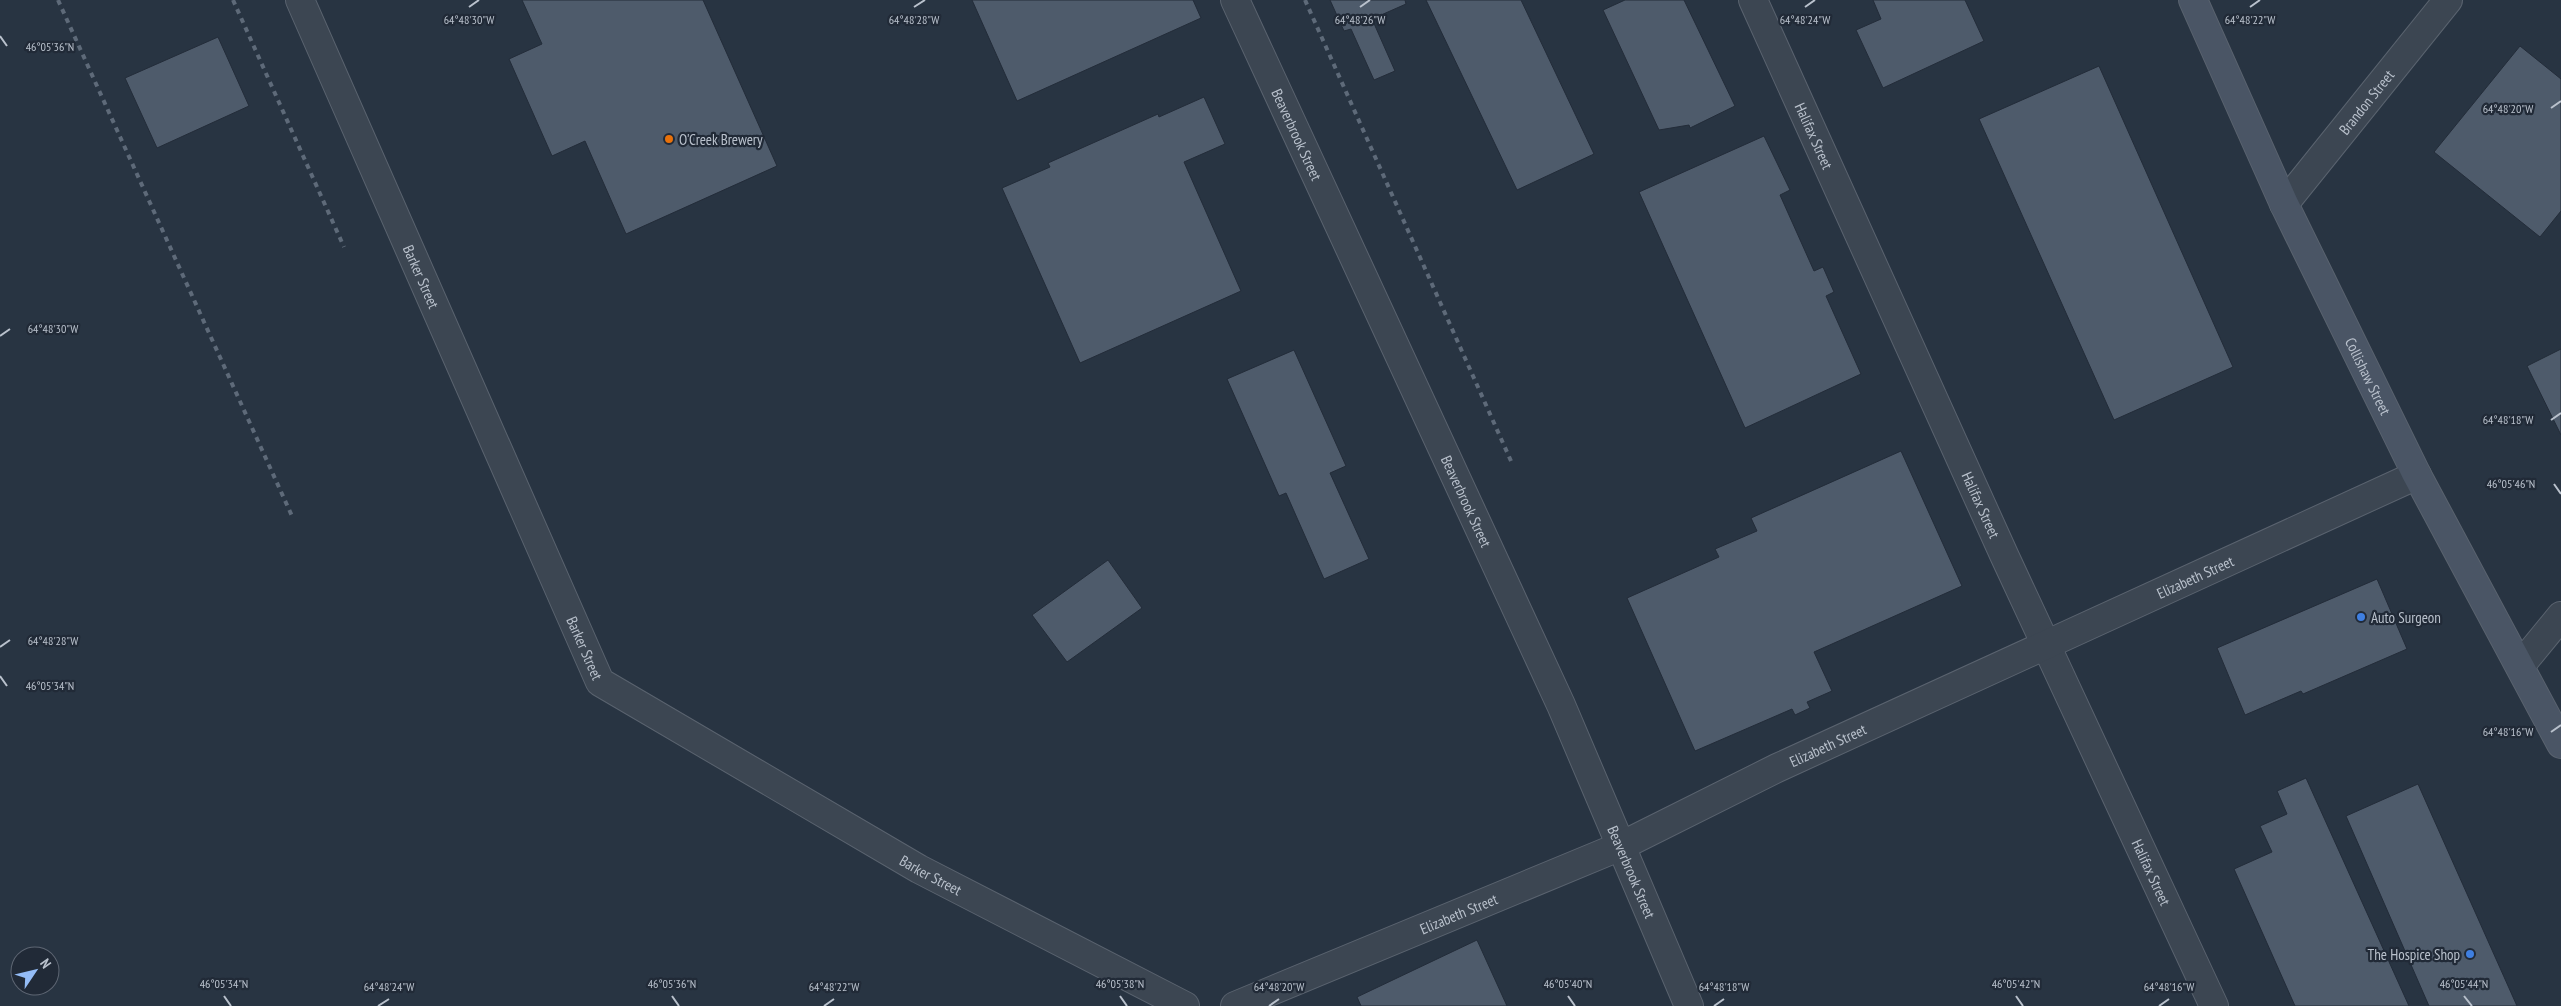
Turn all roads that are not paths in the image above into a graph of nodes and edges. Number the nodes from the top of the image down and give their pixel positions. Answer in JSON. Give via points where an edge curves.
{"nodes":[{"id":1,"x":300,"y":0,"type":"edge"},
{"id":2,"x":1235,"y":0,"type":"edge"},
{"id":3,"x":1753,"y":0,"type":"edge"},
{"id":4,"x":2193,"y":0,"type":"edge"},
{"id":5,"x":2448,"y":0,"type":"edge"},
{"id":6,"x":2284,"y":204,"type":"junction"},
{"id":7,"x":2417,"y":475,"type":"junction"},
{"id":8,"x":2561,"y":616,"type":"edge"},
{"id":9,"x":2047,"y":644,"type":"junction"},
{"id":10,"x":2520,"y":666,"type":"junction"},
{"id":11,"x":2561,"y":744,"type":"edge"},
{"id":12,"x":1620,"y":846,"type":"junction"},
{"id":13,"x":1185,"y":1006,"type":"edge"},
{"id":14,"x":1235,"y":1006,"type":"edge"},
{"id":15,"x":1689,"y":1006,"type":"edge"},
{"id":16,"x":2214,"y":1006,"type":"edge"}],
"edges":[{"from":1,"to":13,"type":"street","name":"Barker Street","via":[[600,682],[919,869]]},
{"from":2,"to":12,"type":"street","name":"Beaverbrook Street","via":[[1557,696]]},
{"from":3,"to":9,"type":"street","name":"Halifax Street"},
{"from":4,"to":6,"type":"street","name":"Collishaw Street"},
{"from":5,"to":6,"type":"street","name":"Brandon Street"},
{"from":6,"to":7,"type":"street","name":"Collishaw Street"},
{"from":7,"to":9,"type":"street","name":"Elizabeth Street"},
{"from":7,"to":10,"type":"street","name":"Collishaw Street"},
{"from":8,"to":10,"type":"street"},
{"from":9,"to":12,"type":"street","name":"Elizabeth Street","via":[[1777,768]]},
{"from":9,"to":16,"type":"street","name":"Halifax Street"},
{"from":10,"to":11,"type":"street","name":"Collishaw Street"},
{"from":12,"to":14,"type":"street","name":"Elizabeth Street"},
{"from":12,"to":15,"type":"street","name":"Beaverbrook Street"}]}
